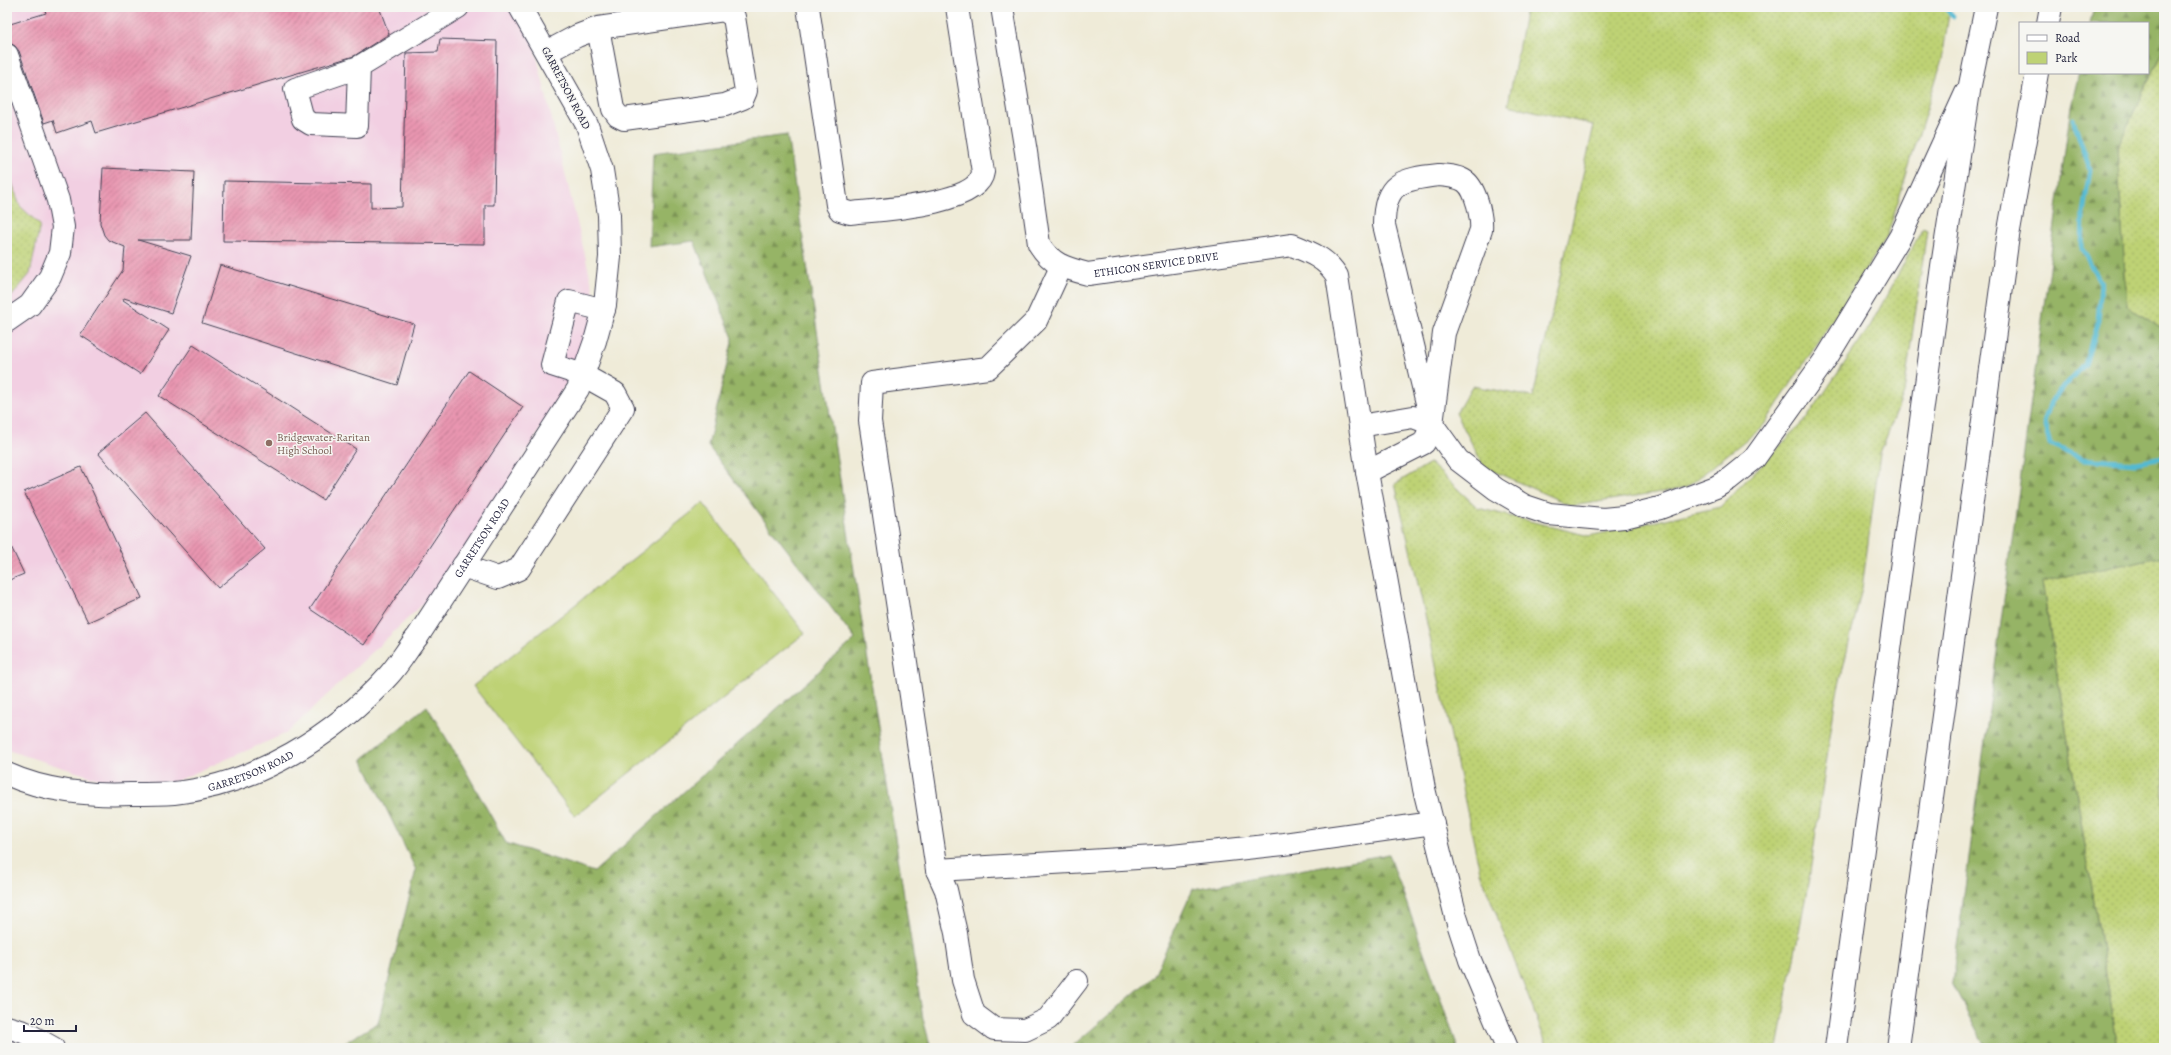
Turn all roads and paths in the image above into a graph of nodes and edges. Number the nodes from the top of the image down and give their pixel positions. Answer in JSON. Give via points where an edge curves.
{"nodes":[{"id":1,"x":458,"y":7,"type":"edge"},
{"id":2,"x":520,"y":7,"type":"edge"},
{"id":3,"x":808,"y":7,"type":"edge"},
{"id":4,"x":957,"y":7,"type":"edge"},
{"id":5,"x":1002,"y":7,"type":"edge"},
{"id":6,"x":1986,"y":7,"type":"edge"},
{"id":7,"x":2051,"y":7,"type":"edge"},
{"id":8,"x":2048,"y":22,"type":"edge"},
{"id":9,"x":598,"y":28,"type":"junction"},
{"id":10,"x":547,"y":52,"type":"junction"},
{"id":11,"x":7,"y":55,"type":"edge"},
{"id":12,"x":359,"y":67,"type":"dead end"},
{"id":13,"x":2037,"y":74,"type":"edge"},
{"id":14,"x":1970,"y":85,"type":"junction"},
{"id":15,"x":1062,"y":267,"type":"junction"},
{"id":16,"x":604,"y":310,"type":"junction"},
{"id":17,"x":7,"y":321,"type":"edge"},
{"id":18,"x":583,"y":375,"type":"junction"},
{"id":19,"x":1432,"y":424,"type":"junction"},
{"id":20,"x":1360,"y":426,"type":"junction"},
{"id":21,"x":1367,"y":472,"type":"junction"},
{"id":22,"x":463,"y":566,"type":"junction"},
{"id":23,"x":7,"y":774,"type":"edge"},
{"id":24,"x":1432,"y":823,"type":"junction"},
{"id":25,"x":937,"y":870,"type":"junction"},
{"id":26,"x":1077,"y":981,"type":"dead end"},
{"id":27,"x":7,"y":1027,"type":"edge"},
{"id":28,"x":53,"y":1048,"type":"edge"},
{"id":29,"x":1507,"y":1048,"type":"edge"},
{"id":30,"x":1836,"y":1048,"type":"edge"},
{"id":31,"x":1898,"y":1048,"type":"edge"}],
"edges":[{"from":1,"to":12,"type":"main road"},
{"from":2,"to":10,"type":"main road","name":"GARRETSON ROAD"},
{"from":3,"to":4,"type":"main road","via":[[837,205],[840,210],[850,214],[947,200],[978,184],[983,178]]},
{"from":5,"to":15,"type":"main road","name":"ETHICON SERVICE DRIVE","via":[[1039,244],[1046,256]]},
{"from":6,"to":14,"type":"main road"},
{"from":7,"to":8,"type":"main road"},
{"from":9,"to":9,"type":"main road","via":[[724,10],[734,17],[746,91],[742,98],[725,105],[624,118],[618,116],[613,109]]},
{"from":9,"to":10,"type":"main road","via":[[576,36]]},
{"from":10,"to":16,"type":"main road","name":"GARRETSON ROAD","via":[[587,125],[602,170],[609,215],[610,257]]},
{"from":11,"to":17,"type":"main road","via":[[58,200],[63,227],[60,254],[50,277],[30,305]]},
{"from":13,"to":31,"type":"main road","via":[[2007,243]]},
{"from":14,"to":19,"type":"main road","via":[[1900,236],[1827,357],[1754,459],[1729,479],[1716,487],[1660,508],[1624,517],[1549,514],[1525,506],[1496,489],[1458,460]]},
{"from":14,"to":30,"type":"main road","via":[[1942,266]]},
{"from":15,"to":20,"type":"main road","name":"ETHICON SERVICE DRIVE","via":[[1088,274],[1292,245],[1310,252],[1332,268],[1337,276]]},
{"from":15,"to":25,"type":"main road","via":[[1036,321],[988,368],[872,383],[870,421]]},
{"from":16,"to":18,"type":"main road","name":"GARRETSON ROAD"},
{"from":16,"to":18,"type":"main road","via":[[569,301],[552,365]]},
{"from":18,"to":22,"type":"main road","name":"GARRETSON ROAD","via":[[578,389]]},
{"from":18,"to":22,"type":"main road","via":[[614,394],[623,408],[519,569],[498,578]]},
{"from":19,"to":19,"type":"main road","via":[[1444,333],[1482,221],[1473,188],[1466,181],[1454,176],[1438,174],[1409,178],[1392,191],[1384,205],[1384,225]]},
{"from":19,"to":20,"type":"main road","via":[[1413,416]]},
{"from":19,"to":21,"type":"main road","via":[[1424,443]]},
{"from":20,"to":21,"type":"main road","name":"ETHICON SERVICE DRIVE"},
{"from":21,"to":24,"type":"main road","name":"ETHICON SERVICE DRIVE"},
{"from":22,"to":23,"type":"main road","name":"GARRETSON ROAD","via":[[390,674],[363,702],[334,726],[275,762],[248,774],[174,793],[83,793],[49,787]]},
{"from":24,"to":25,"type":"main road","via":[[1284,844],[1172,856]]},
{"from":24,"to":29,"type":"main road","name":"ETHICON SERVICE DRIVE","via":[[1470,960]]},
{"from":25,"to":26,"type":"main road","via":[[946,890],[963,980],[974,1014],[994,1029],[1025,1030],[1048,1019]]},
{"from":27,"to":28,"type":"main road","via":[[24,1032]]}]}
